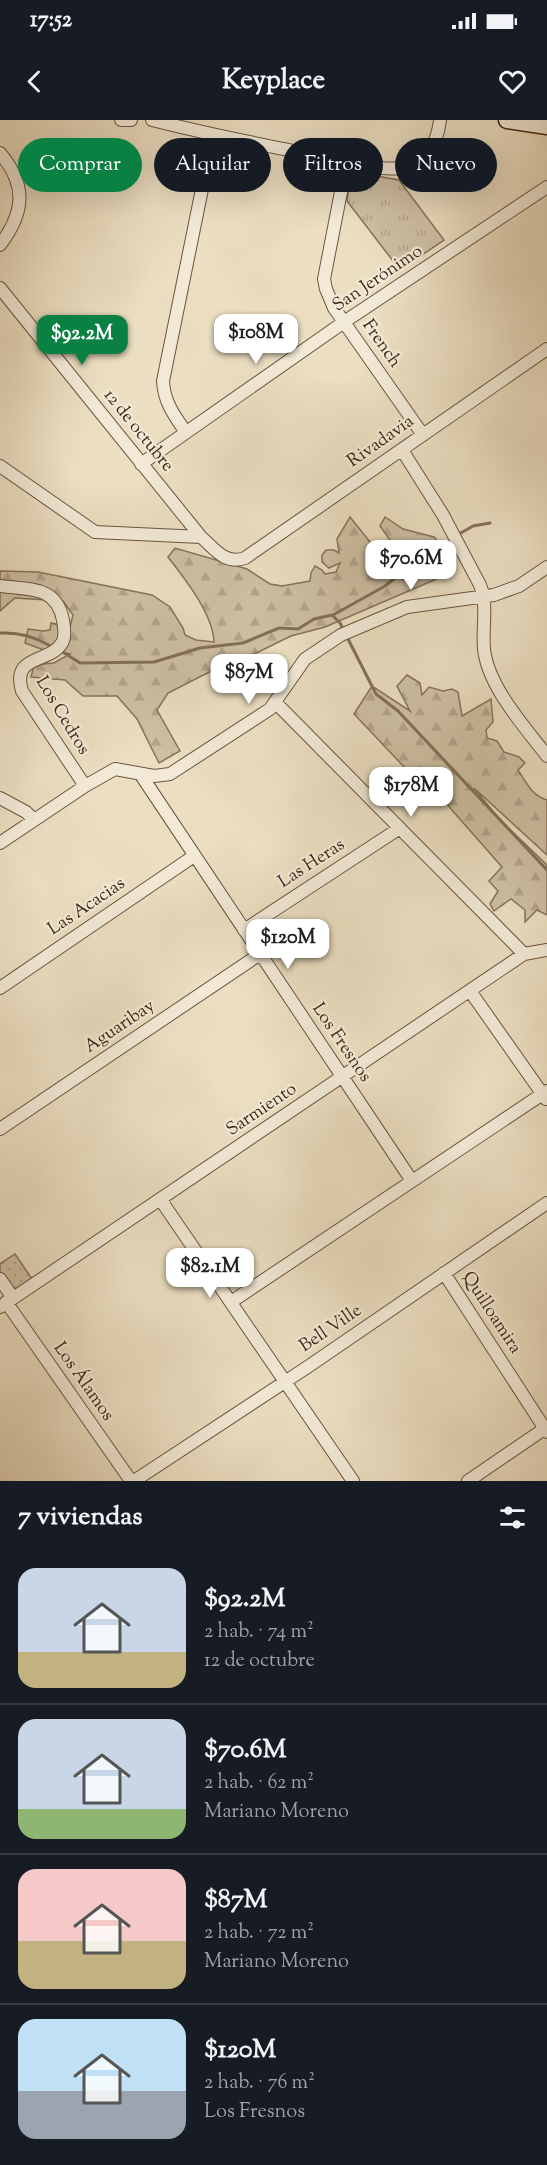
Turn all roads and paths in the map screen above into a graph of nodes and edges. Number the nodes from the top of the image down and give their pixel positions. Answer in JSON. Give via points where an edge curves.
{"nodes":[{"id":1,"x":121,"y":120,"type":"edge"},
{"id":2,"x":131,"y":120,"type":"edge"},
{"id":3,"x":152,"y":120,"type":"edge"},
{"id":4,"x":440,"y":120,"type":"edge"},
{"id":5,"x":508,"y":120,"type":"edge"},
{"id":6,"x":547,"y":126,"type":"edge"},
{"id":7,"x":213,"y":135,"type":"junction"},
{"id":8,"x":283,"y":149,"type":"edge"},
{"id":9,"x":0,"y":153,"type":"edge"},
{"id":10,"x":383,"y":166,"type":"edge"},
{"id":11,"x":547,"y":187,"type":"edge"},
{"id":12,"x":341,"y":192,"type":"edge"},
{"id":13,"x":0,"y":245,"type":"edge"},
{"id":14,"x":0,"y":288,"type":"edge"},
{"id":15,"x":344,"y":322,"type":"junction"},
{"id":16,"x":547,"y":350,"type":"edge"},
{"id":17,"x":185,"y":431,"type":"junction"},
{"id":18,"x":423,"y":435,"type":"junction"},
{"id":19,"x":402,"y":450,"type":"junction"},
{"id":20,"x":141,"y":464,"type":"junction"},
{"id":21,"x":0,"y":466,"type":"edge"},
{"id":22,"x":201,"y":537,"type":"junction"},
{"id":23,"x":233,"y":561,"type":"joint"},
{"id":24,"x":547,"y":567,"type":"edge"},
{"id":25,"x":0,"y":586,"type":"edge"},
{"id":26,"x":484,"y":597,"type":"junction"},
{"id":27,"x":276,"y":702,"type":"junction"},
{"id":28,"x":547,"y":756,"type":"edge"},
{"id":29,"x":141,"y":775,"type":"junction"},
{"id":30,"x":85,"y":786,"type":"junction"},
{"id":31,"x":0,"y":798,"type":"edge"},
{"id":32,"x":34,"y":820,"type":"junction"},
{"id":33,"x":400,"y":828,"type":"junction"},
{"id":34,"x":0,"y":843,"type":"edge"},
{"id":35,"x":195,"y":856,"type":"junction"},
{"id":36,"x":244,"y":930,"type":"junction"},
{"id":37,"x":547,"y":950,"type":"edge"},
{"id":38,"x":260,"y":954,"type":"junction"},
{"id":39,"x":524,"y":954,"type":"junction"},
{"id":40,"x":0,"y":988,"type":"edge"},
{"id":41,"x":470,"y":991,"type":"junction"},
{"id":42,"x":342,"y":1078,"type":"junction"},
{"id":43,"x":546,"y":1095,"type":"edge"},
{"id":44,"x":0,"y":1129,"type":"edge"},
{"id":45,"x":412,"y":1181,"type":"junction"},
{"id":46,"x":160,"y":1199,"type":"junction"},
{"id":47,"x":547,"y":1203,"type":"edge"},
{"id":48,"x":444,"y":1273,"type":"junction"},
{"id":49,"x":0,"y":1279,"type":"edge"},
{"id":50,"x":6,"y":1302,"type":"edge"},
{"id":51,"x":231,"y":1302,"type":"junction"},
{"id":52,"x":285,"y":1381,"type":"junction"},
{"id":53,"x":546,"y":1429,"type":"edge"},
{"id":54,"x":133,"y":1481,"type":"edge"},
{"id":55,"x":353,"y":1481,"type":"edge"},
{"id":56,"x":468,"y":1481,"type":"edge"}],
"edges":[{"from":1,"to":2,"type":"street"},
{"from":3,"to":7,"type":"street"},
{"from":4,"to":10,"type":"street","via":[[437,140],[419,160],[397,168]]},
{"from":5,"to":6,"type":"main road"},
{"from":7,"to":8,"type":"street"},
{"from":7,"to":17,"type":"street","via":[[163,381],[168,406]]},
{"from":9,"to":13,"type":"street","via":[[13,171],[20,196],[17,218]]},
{"from":11,"to":15,"type":"street","name":"San Jerónimo"},
{"from":12,"to":15,"type":"street","name":"French","via":[[324,279],[329,298]]},
{"from":14,"to":20,"type":"street","name":"12 de octubre"},
{"from":15,"to":17,"type":"street","name":"San Jerónimo"},
{"from":15,"to":18,"type":"street","name":"French"},
{"from":16,"to":18,"type":"street","name":"Rivadavia"},
{"from":17,"to":20,"type":"street","name":"San Jerónimo"},
{"from":18,"to":19,"type":"street","name":"Rivadavia"},
{"from":19,"to":23,"type":"street","name":"Rivadavia","via":[[245,558]]},
{"from":19,"to":26,"type":"street","via":[[448,525]]},
{"from":20,"to":22,"type":"street","name":"12 de octubre"},
{"from":21,"to":22,"type":"street","via":[[95,532]]},
{"from":22,"to":23,"type":"street","name":"12 de octubre","via":[[225,559]]},
{"from":24,"to":26,"type":"street","via":[[519,586]]},
{"from":25,"to":30,"type":"street","name":"Los Cedros","via":[[45,592],[60,607],[64,637],[56,649],[24,668],[20,684]]},
{"from":26,"to":27,"type":"street","via":[[407,607],[346,632],[304,659]]},
{"from":26,"to":28,"type":"street","via":[[484,652],[492,675]]},
{"from":27,"to":29,"type":"street","via":[[170,774]]},
{"from":27,"to":33,"type":"street"},
{"from":29,"to":30,"type":"street","via":[[115,769]]},
{"from":29,"to":35,"type":"street","name":"Los Fresnos"},
{"from":30,"to":32,"type":"street"},
{"from":31,"to":32,"type":"street"},
{"from":32,"to":34,"type":"street"},
{"from":33,"to":36,"type":"street","name":"Las Heras"},
{"from":33,"to":39,"type":"street"},
{"from":35,"to":36,"type":"street","name":"Los Fresnos"},
{"from":35,"to":40,"type":"street","name":"Las Acacias"},
{"from":36,"to":38,"type":"street","name":"Los Fresnos"},
{"from":37,"to":39,"type":"street","name":"Sarmiento"},
{"from":38,"to":42,"type":"street","name":"Los Fresnos"},
{"from":38,"to":44,"type":"street","name":"Aguaribay"},
{"from":39,"to":41,"type":"street","name":"Sarmiento"},
{"from":41,"to":42,"type":"street","name":"Sarmiento"},
{"from":41,"to":43,"type":"street"},
{"from":42,"to":45,"type":"street","name":"Los Fresnos"},
{"from":42,"to":46,"type":"street","name":"Sarmiento"},
{"from":43,"to":45,"type":"street"},
{"from":45,"to":51,"type":"street"},
{"from":46,"to":50,"type":"street","name":"Sarmiento"},
{"from":46,"to":51,"type":"street"},
{"from":47,"to":48,"type":"street","name":"Bell Ville"},
{"from":48,"to":52,"type":"street","name":"Bell Ville"},
{"from":48,"to":53,"type":"street","name":"Quilloamira"},
{"from":49,"to":50,"type":"street","name":"Los Álamos"},
{"from":50,"to":54,"type":"street","name":"Los Álamos"},
{"from":51,"to":52,"type":"street"},
{"from":52,"to":54,"type":"street","name":"Bell Ville"},
{"from":52,"to":55,"type":"street"},
{"from":53,"to":56,"type":"street"}]}
